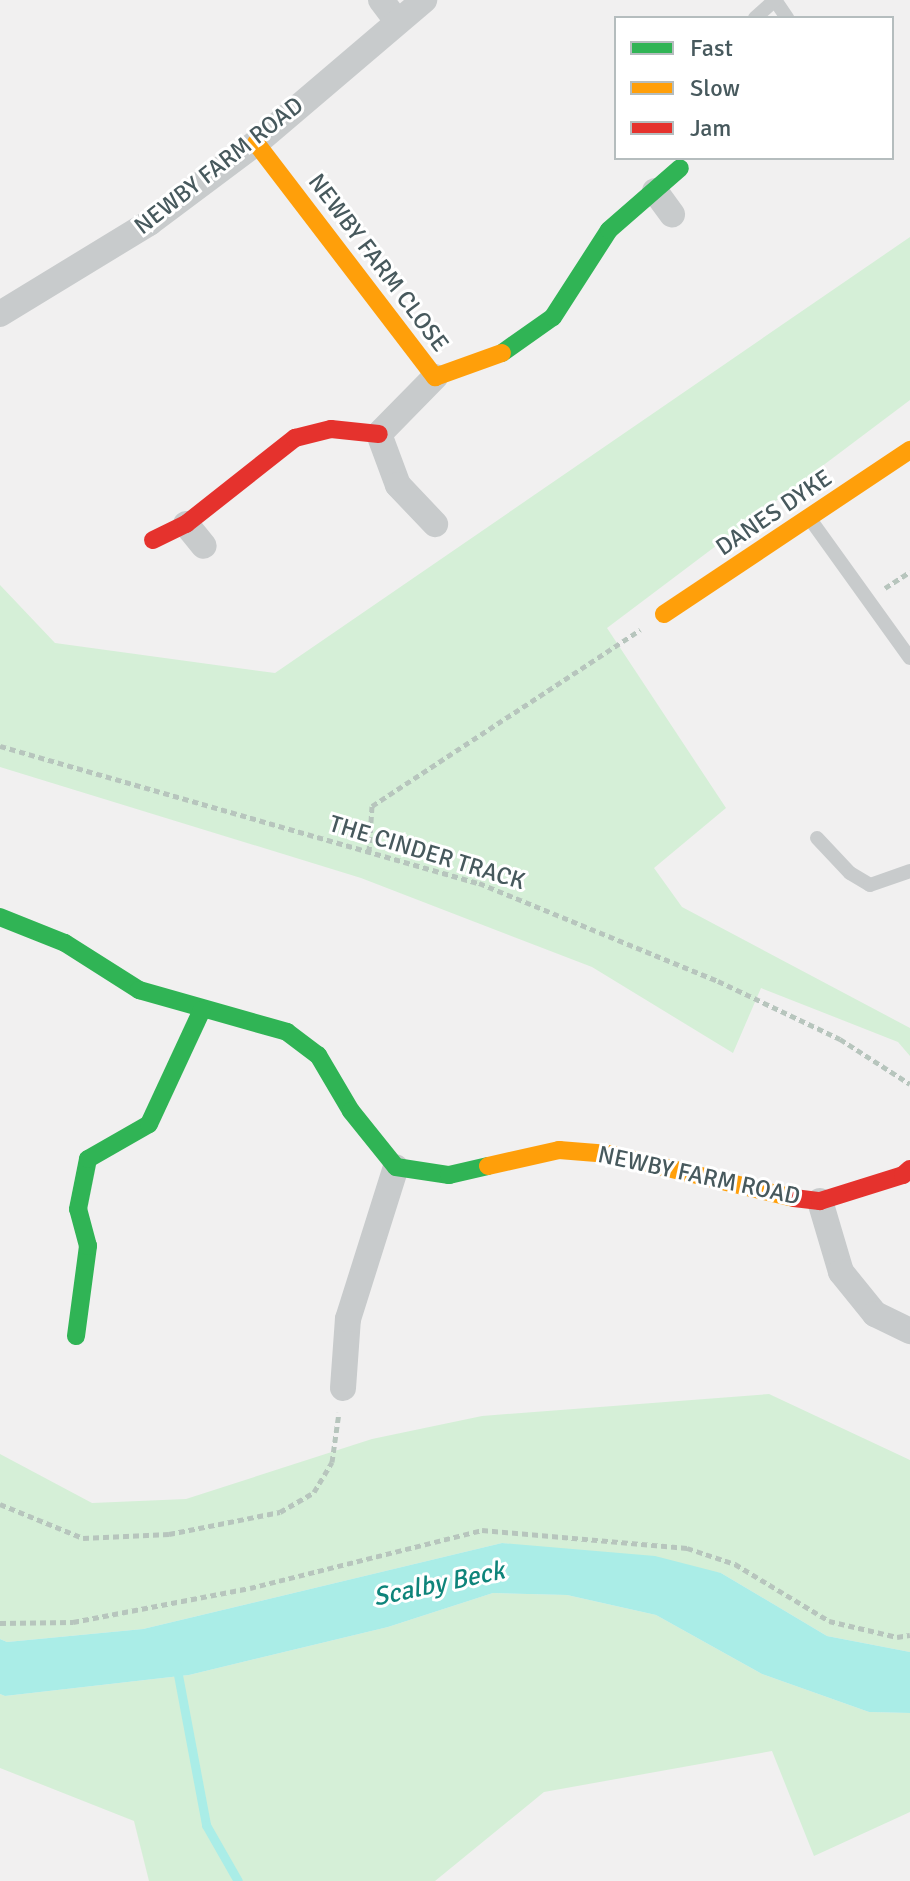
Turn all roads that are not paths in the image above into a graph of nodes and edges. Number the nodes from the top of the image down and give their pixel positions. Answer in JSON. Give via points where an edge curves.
{"nodes":[{"id":1,"x":424,"y":0,"type":"edge"},
{"id":2,"x":774,"y":0,"type":"edge"},
{"id":3,"x":389,"y":10,"type":"edge"},
{"id":4,"x":757,"y":16,"type":"edge"},
{"id":5,"x":256,"y":143,"type":"junction"},
{"id":6,"x":680,"y":168,"type":"dead end"},
{"id":7,"x":655,"y":191,"type":"junction"},
{"id":8,"x":672,"y":214,"type":"dead end"},
{"id":9,"x":0,"y":314,"type":"edge"},
{"id":10,"x":435,"y":377,"type":"junction"},
{"id":11,"x":379,"y":434,"type":"junction"},
{"id":12,"x":910,"y":450,"type":"edge"},
{"id":13,"x":809,"y":518,"type":"junction"},
{"id":14,"x":186,"y":524,"type":"junction"},
{"id":15,"x":435,"y":524,"type":"dead end"},
{"id":16,"x":153,"y":540,"type":"dead end"},
{"id":17,"x":204,"y":546,"type":"dead end"},
{"id":18,"x":664,"y":614,"type":"road end"},
{"id":19,"x":910,"y":658,"type":"edge"},
{"id":20,"x":817,"y":838,"type":"dead end"},
{"id":21,"x":910,"y":871,"type":"edge"},
{"id":22,"x":0,"y":917,"type":"edge"},
{"id":23,"x":202,"y":1010,"type":"junction"},
{"id":24,"x":396,"y":1167,"type":"junction"},
{"id":25,"x":910,"y":1169,"type":"edge"},
{"id":26,"x":820,"y":1201,"type":"junction"},
{"id":27,"x":910,"y":1331,"type":"edge"},
{"id":28,"x":76,"y":1336,"type":"dead end"},
{"id":29,"x":343,"y":1388,"type":"road end"}],
"edges":[{"from":1,"to":3,"type":"street","name":"NEWBY FARM ROAD"},
{"from":2,"to":4,"type":"lane"},
{"from":3,"to":5,"type":"street","name":"NEWBY FARM ROAD"},
{"from":5,"to":9,"type":"street","name":"NEWBY FARM ROAD","via":[[149,223]]},
{"from":5,"to":10,"type":"street","name":"NEWBY FARM CLOSE"},
{"from":6,"to":7,"type":"street","name":"NEWBY FARM CLOSE"},
{"from":7,"to":8,"type":"street"},
{"from":7,"to":10,"type":"street","name":"NEWBY FARM CLOSE","via":[[609,230],[553,317],[500,355]]},
{"from":10,"to":11,"type":"street"},
{"from":11,"to":14,"type":"street","via":[[331,429],[295,438]]},
{"from":11,"to":15,"type":"street","via":[[398,485]]},
{"from":12,"to":13,"type":"street","name":"DANES DYKE"},
{"from":13,"to":18,"type":"street","name":"DANES DYKE"},
{"from":13,"to":19,"type":"lane"},
{"from":14,"to":16,"type":"street"},
{"from":14,"to":17,"type":"street"},
{"from":20,"to":21,"type":"lane","via":[[850,873],[870,885]]},
{"from":22,"to":23,"type":"street","via":[[65,943],[139,990]]},
{"from":23,"to":24,"type":"street","via":[[287,1032],[318,1055],[351,1111]]},
{"from":23,"to":28,"type":"street","via":[[149,1124],[88,1159],[78,1209],[88,1246]]},
{"from":24,"to":26,"type":"street","name":"NEWBY FARM ROAD","via":[[449,1175],[559,1150],[609,1154]]},
{"from":24,"to":29,"type":"street","via":[[348,1319]]},
{"from":25,"to":26,"type":"street","name":"NEWBY FARM ROAD"},
{"from":26,"to":27,"type":"street","via":[[841,1272],[875,1314]]}]}
